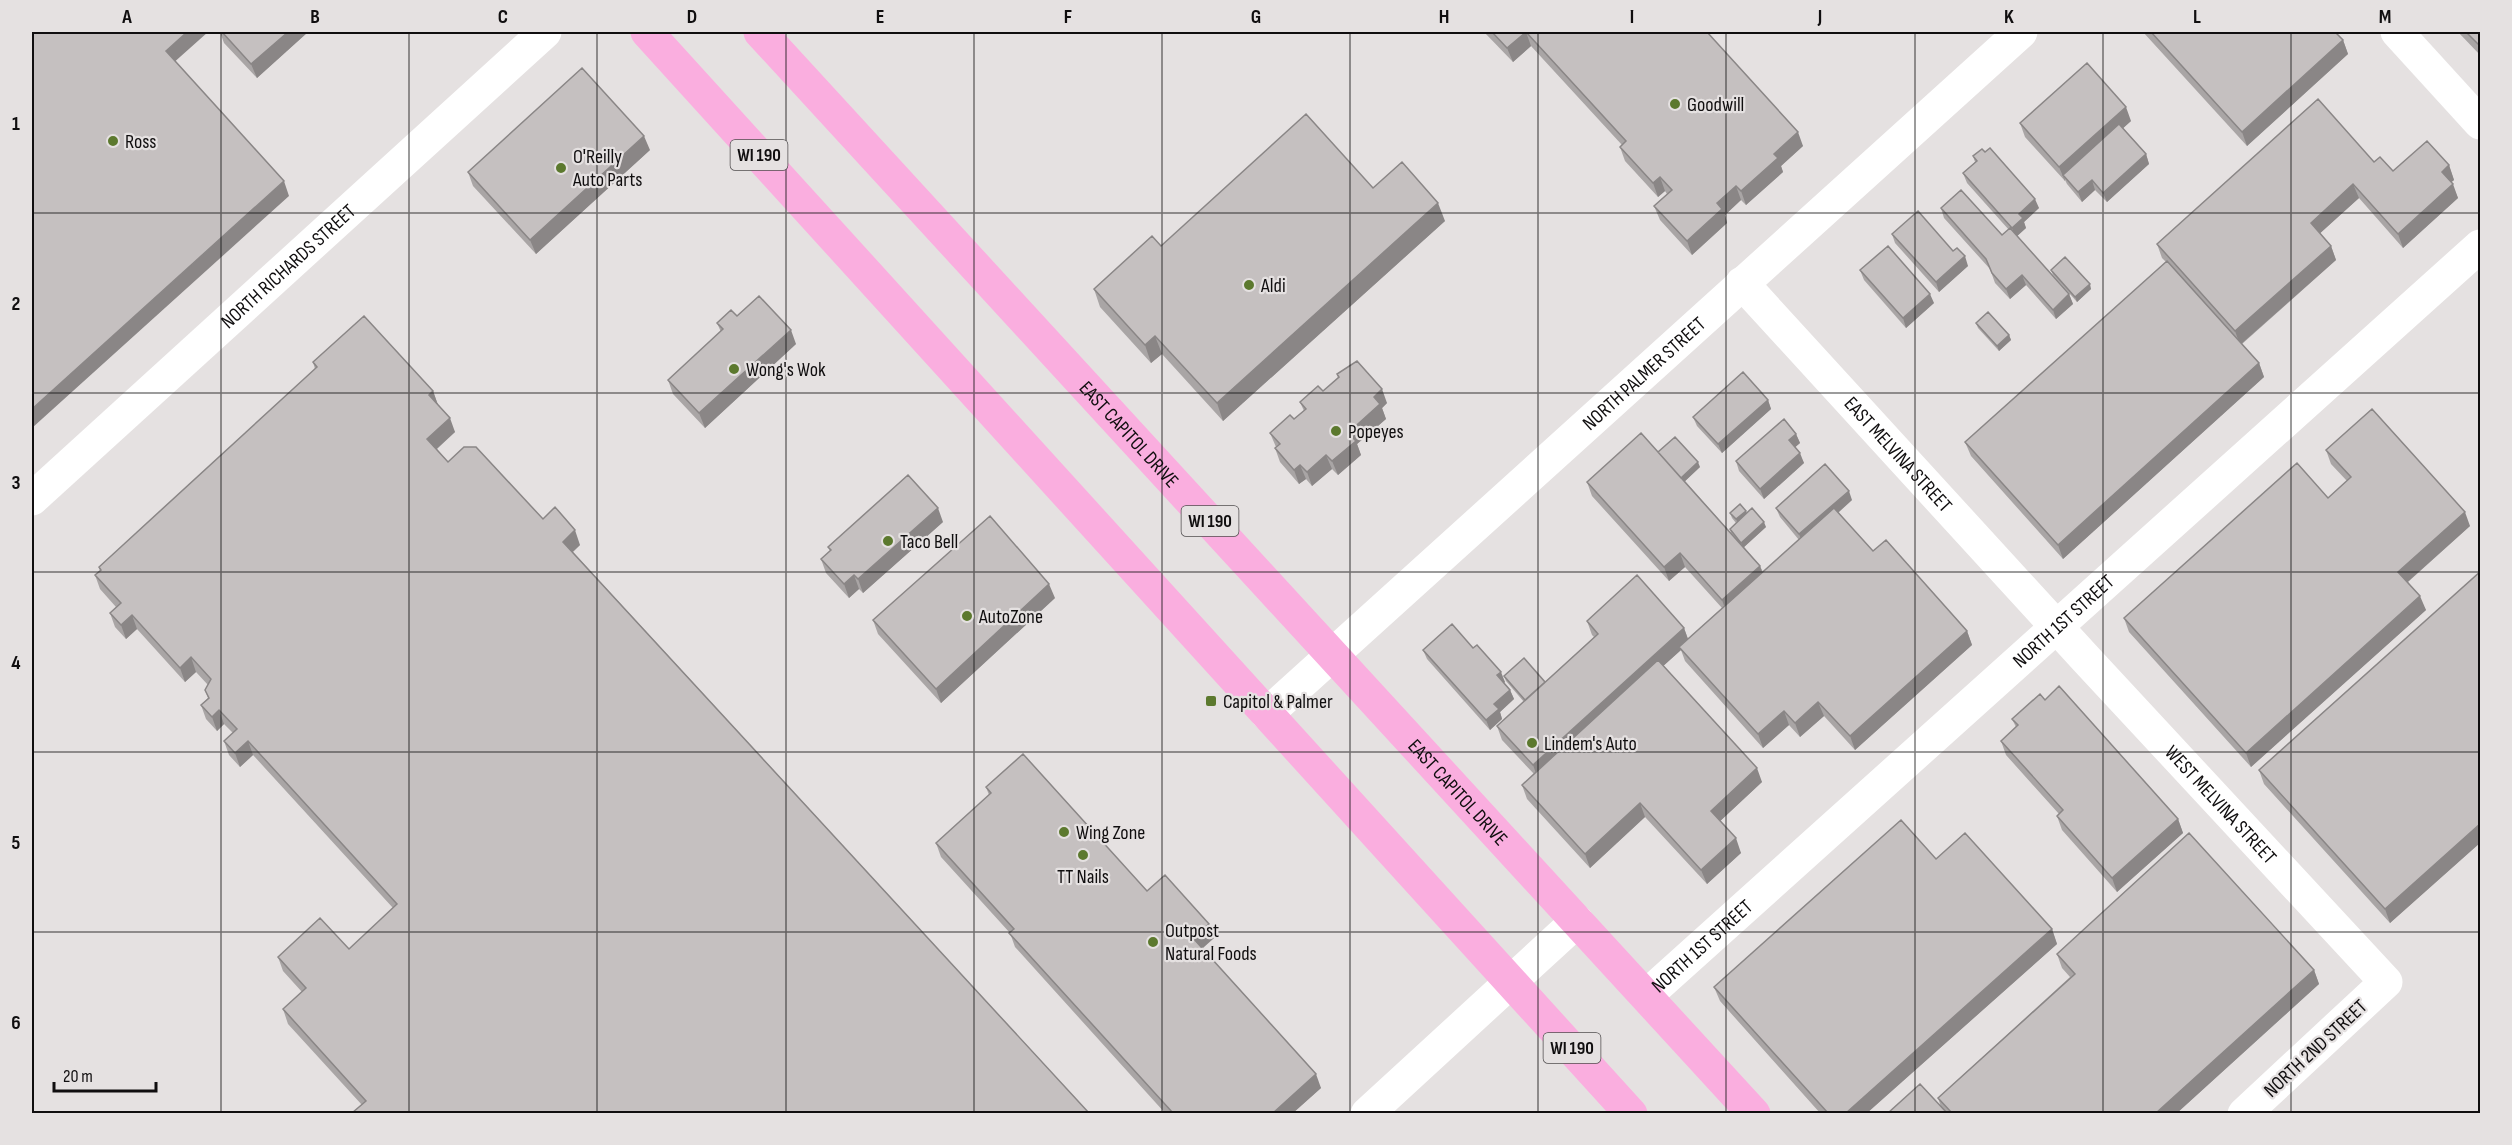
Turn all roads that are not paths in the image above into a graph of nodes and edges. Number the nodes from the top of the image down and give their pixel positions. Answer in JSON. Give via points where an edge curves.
{"nodes":[{"id":1,"x":545,"y":32,"type":"edge"},
{"id":2,"x":647,"y":32,"type":"edge"},
{"id":3,"x":760,"y":32,"type":"edge"},
{"id":4,"x":2020,"y":32,"type":"edge"},
{"id":5,"x":2397,"y":32,"type":"edge"},
{"id":6,"x":2481,"y":123,"type":"edge"},
{"id":7,"x":2481,"y":246,"type":"edge"},
{"id":8,"x":1742,"y":284,"type":"junction"},
{"id":9,"x":32,"y":498,"type":"edge"},
{"id":10,"x":2056,"y":626,"type":"junction"},
{"id":11,"x":1332,"y":655,"type":"junction"},
{"id":12,"x":1267,"y":714,"type":"junction"},
{"id":13,"x":1577,"y":921,"type":"junction"},
{"id":14,"x":1512,"y":982,"type":"junction"},
{"id":15,"x":2386,"y":982,"type":"joint"},
{"id":16,"x":1646,"y":996,"type":"junction"},
{"id":17,"x":1367,"y":1113,"type":"edge"},
{"id":18,"x":1632,"y":1113,"type":"edge"},
{"id":19,"x":1754,"y":1113,"type":"edge"},
{"id":20,"x":2244,"y":1113,"type":"edge"}],
"edges":[{"from":1,"to":9,"type":"street","name":"NORTH RICHARDS STREET"},
{"from":2,"to":12,"type":"main road","number":"WI 190"},
{"from":3,"to":11,"type":"main road","name":"EAST CAPITOL DRIVE","number":"WI 190"},
{"from":4,"to":8,"type":"street","name":"NORTH PALMER STREET"},
{"from":5,"to":6,"type":"street"},
{"from":7,"to":10,"type":"street","name":"NORTH 1ST STREET"},
{"from":8,"to":10,"type":"street","name":"EAST MELVINA STREET"},
{"from":8,"to":11,"type":"street","name":"NORTH PALMER STREET"},
{"from":10,"to":15,"type":"street","name":"WEST MELVINA STREET"},
{"from":10,"to":16,"type":"street","name":"NORTH 1ST STREET"},
{"from":11,"to":12,"type":"street","name":"NORTH PALMER STREET"},
{"from":11,"to":13,"type":"main road","name":"EAST CAPITOL DRIVE","number":"WI 190"},
{"from":12,"to":14,"type":"main road","number":"WI 190"},
{"from":13,"to":14,"type":"street"},
{"from":13,"to":16,"type":"main road","name":"EAST CAPITOL DRIVE","number":"WI 190"},
{"from":14,"to":17,"type":"street"},
{"from":14,"to":18,"type":"main road","number":"WI 190"},
{"from":15,"to":20,"type":"street","name":"NORTH 2ND STREET"},
{"from":16,"to":19,"type":"main road","number":"WI 190"}]}
